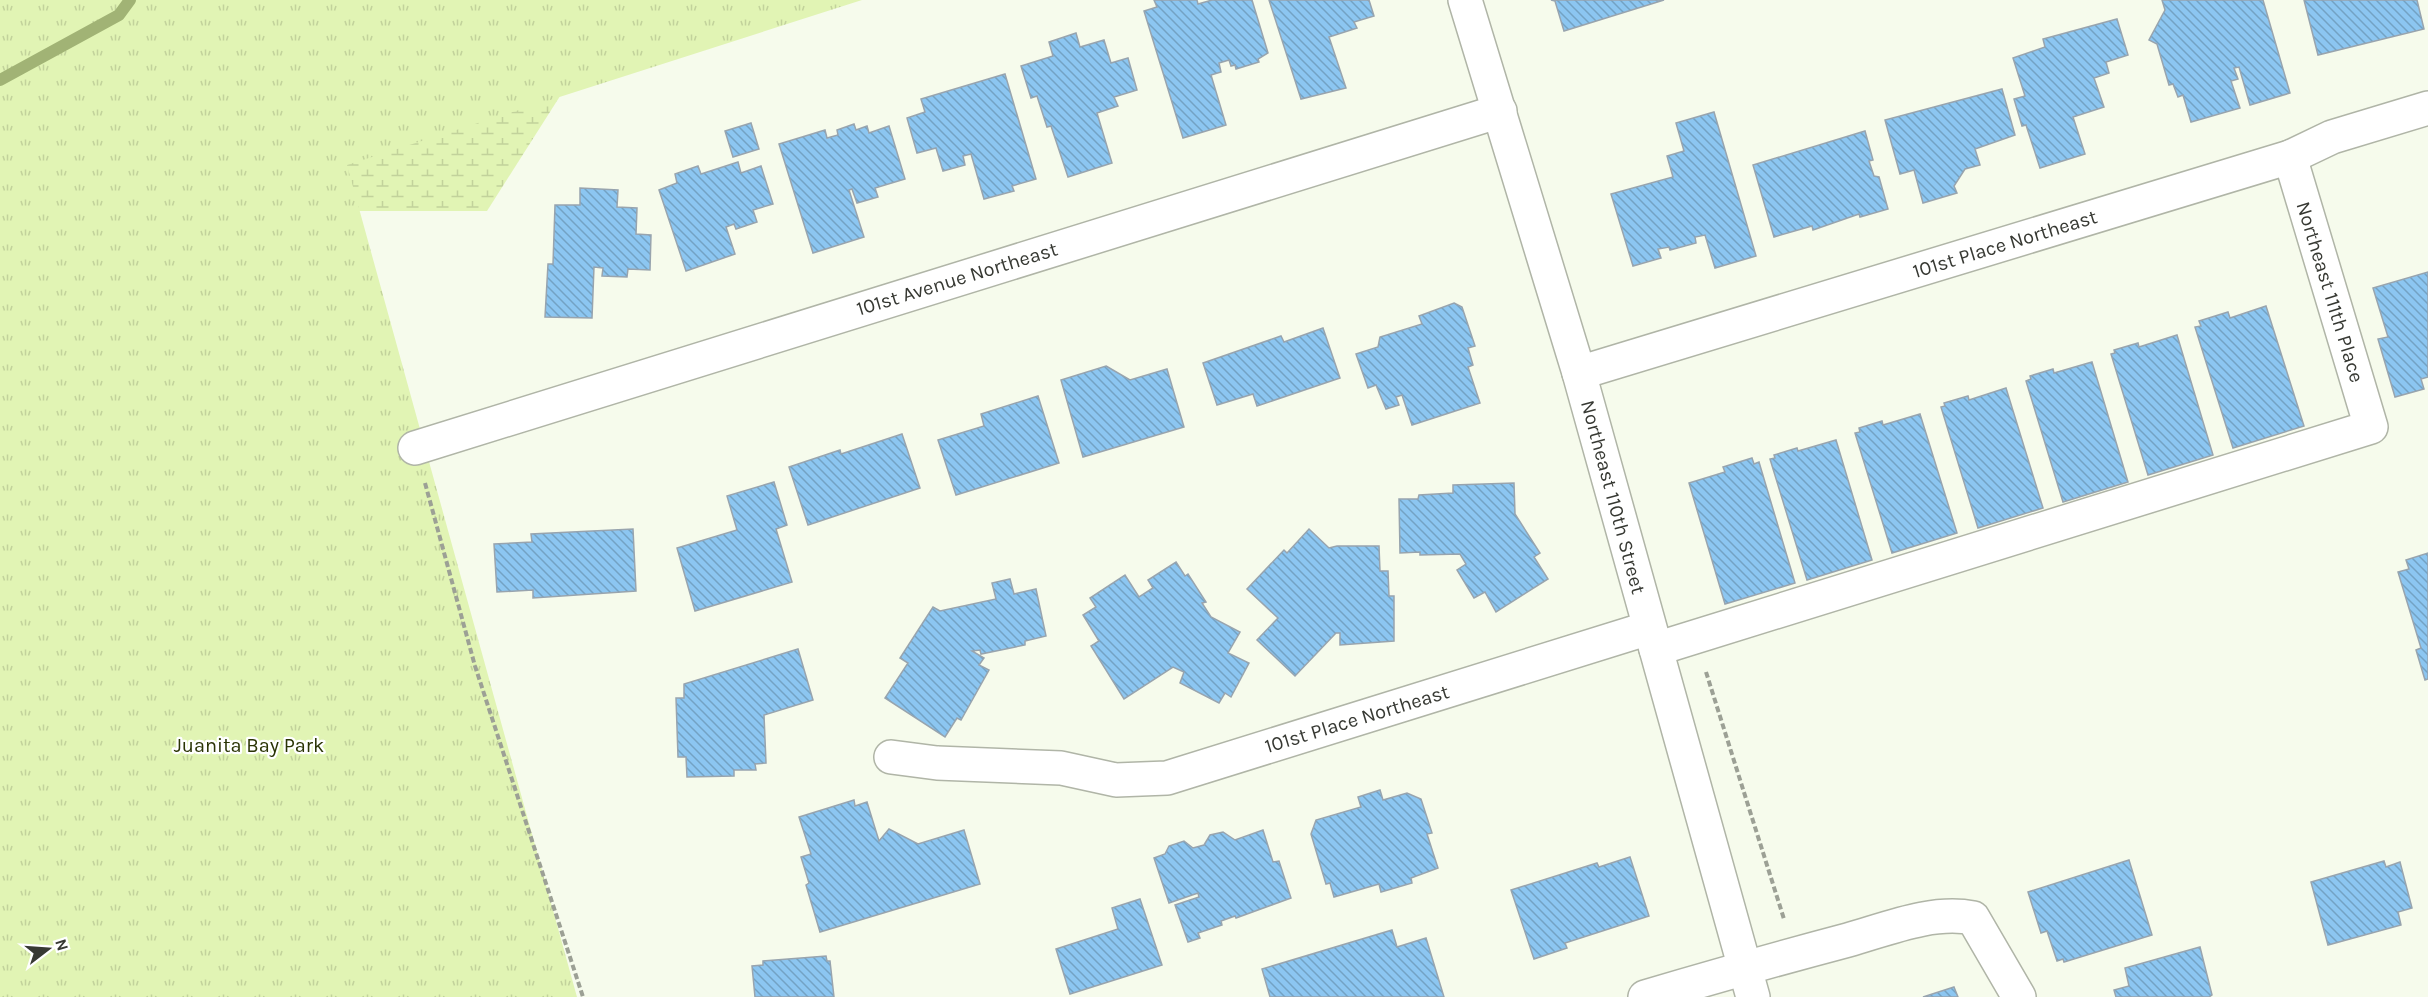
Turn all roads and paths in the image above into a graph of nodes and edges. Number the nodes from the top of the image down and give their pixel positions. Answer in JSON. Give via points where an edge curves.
{"nodes":[{"id":1,"x":1465,"y":0,"type":"edge"},
{"id":2,"x":2428,"y":108,"type":"edge"},
{"id":3,"x":1500,"y":111,"type":"junction"},
{"id":4,"x":2290,"y":157,"type":"junction"},
{"id":5,"x":1579,"y":373,"type":"junction"},
{"id":6,"x":2371,"y":427,"type":"joint"},
{"id":7,"x":415,"y":448,"type":"joint"},
{"id":8,"x":1653,"y":638,"type":"junction"},
{"id":9,"x":1705,"y":671,"type":"dead end"},
{"id":10,"x":891,"y":757,"type":"dead end"},
{"id":11,"x":1785,"y":920,"type":"dead end"},
{"id":12,"x":1749,"y":982,"type":"edge"},
{"id":13,"x":583,"y":997,"type":"edge"},
{"id":14,"x":1645,"y":997,"type":"edge"},
{"id":15,"x":2019,"y":997,"type":"edge"}],
"edges":[{"from":1,"to":3,"type":"street","name":"Northeast 110th Street"},
{"from":2,"to":4,"type":"street","name":"101st Place Northeast","via":[[2332,137]]},
{"from":3,"to":5,"type":"street","name":"Northeast 110th Street"},
{"from":3,"to":7,"type":"street","name":"101st Avenue Northeast"},
{"from":4,"to":5,"type":"street","name":"101st Place Northeast"},
{"from":4,"to":6,"type":"street","name":"Northeast 111th Place"},
{"from":5,"to":8,"type":"street","name":"Northeast 110th Street"},
{"from":6,"to":8,"type":"street","name":"101st Place Northeast"},
{"from":7,"to":13,"type":"path","via":[[475,666]]},
{"from":8,"to":10,"type":"street","name":"101st Place Northeast","via":[[1167,778],[1116,780],[1061,768],[937,763]]},
{"from":8,"to":12,"type":"street","name":"Northeast 110th Street"},
{"from":9,"to":11,"type":"path"},
{"from":12,"to":14,"type":"street"},
{"from":12,"to":15,"type":"street","via":[[1918,921],[1955,915],[1973,918]]}]}
